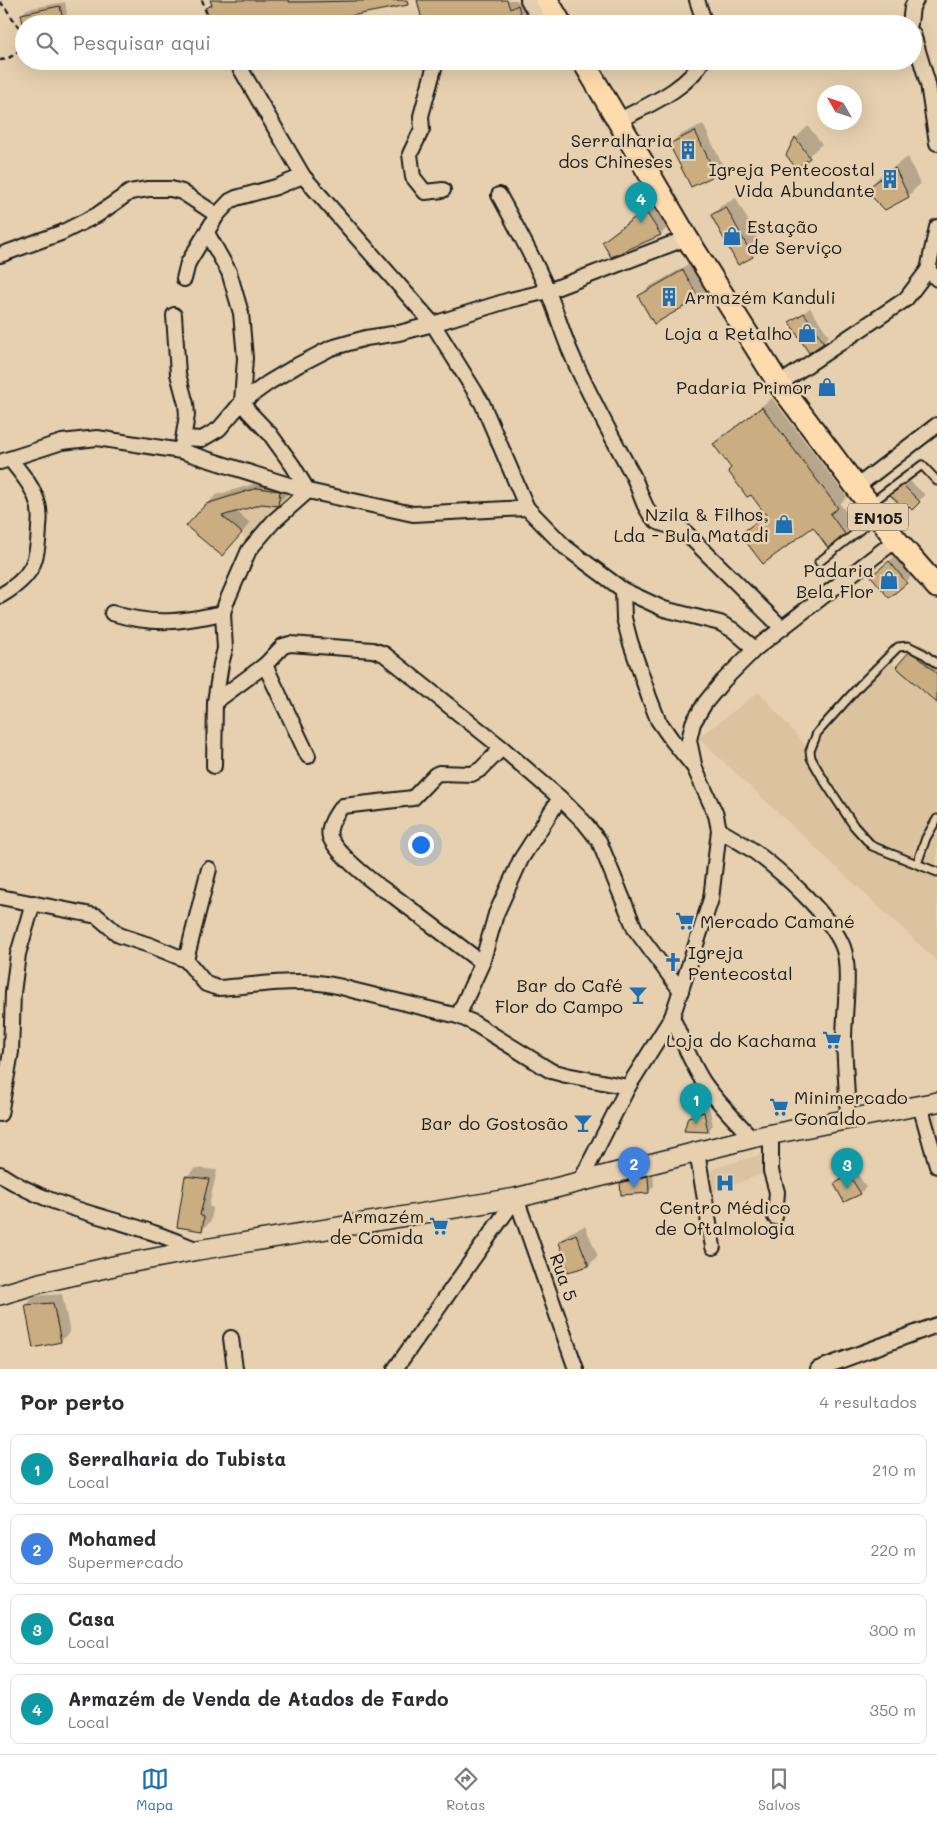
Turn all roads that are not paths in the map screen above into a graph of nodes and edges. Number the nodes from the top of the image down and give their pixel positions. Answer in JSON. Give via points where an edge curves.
{"nodes":[{"id":1,"x":528,"y":0,"type":"edge"},
{"id":2,"x":547,"y":0,"type":"edge"},
{"id":3,"x":697,"y":0,"type":"edge"},
{"id":4,"x":916,"y":0,"type":"edge"},
{"id":5,"x":537,"y":15,"type":"edge"},
{"id":6,"x":556,"y":15,"type":"edge"},
{"id":7,"x":702,"y":15,"type":"edge"},
{"id":8,"x":911,"y":15,"type":"edge"},
{"id":9,"x":922,"y":64,"type":"edge"},
{"id":10,"x":241,"y":70,"type":"edge"},
{"id":11,"x":434,"y":70,"type":"edge"},
{"id":12,"x":588,"y":70,"type":"edge"},
{"id":13,"x":697,"y":70,"type":"edge"},
{"id":14,"x":618,"y":121,"type":"junction"},
{"id":15,"x":937,"y":142,"type":"edge"},
{"id":16,"x":303,"y":176,"type":"junction"},
{"id":17,"x":443,"y":190,"type":"dead end"},
{"id":18,"x":499,"y":195,"type":"dead end"},
{"id":19,"x":217,"y":215,"type":"junction"},
{"id":20,"x":937,"y":229,"type":"edge"},
{"id":21,"x":207,"y":233,"type":"junction"},
{"id":22,"x":687,"y":238,"type":"junction"},
{"id":23,"x":0,"y":255,"type":"edge"},
{"id":24,"x":933,"y":274,"type":"edge"},
{"id":25,"x":184,"y":279,"type":"dead end"},
{"id":26,"x":548,"y":291,"type":"junction"},
{"id":27,"x":174,"y":315,"type":"dead end"},
{"id":28,"x":433,"y":324,"type":"junction"},
{"id":29,"x":779,"y":384,"type":"junction"},
{"id":30,"x":242,"y":402,"type":"junction"},
{"id":31,"x":937,"y":424,"type":"edge"},
{"id":32,"x":182,"y":445,"type":"junction"},
{"id":33,"x":5,"y":461,"type":"edge"},
{"id":34,"x":937,"y":481,"type":"edge"},
{"id":35,"x":856,"y":488,"type":"junction"},
{"id":36,"x":308,"y":491,"type":"junction"},
{"id":37,"x":527,"y":508,"type":"junction"},
{"id":38,"x":873,"y":510,"type":"junction"},
{"id":39,"x":896,"y":540,"type":"junction"},
{"id":40,"x":819,"y":562,"type":"dead end"},
{"id":41,"x":937,"y":588,"type":"edge"},
{"id":42,"x":623,"y":590,"type":"junction"},
{"id":43,"x":0,"y":596,"type":"edge"},
{"id":44,"x":112,"y":612,"type":"dead end"},
{"id":45,"x":223,"y":613,"type":"junction"},
{"id":46,"x":782,"y":628,"type":"junction"},
{"id":47,"x":755,"y":650,"type":"junction"},
{"id":48,"x":937,"y":664,"type":"edge"},
{"id":49,"x":264,"y":665,"type":"junction"},
{"id":50,"x":215,"y":702,"type":"junction"},
{"id":51,"x":502,"y":748,"type":"junction"},
{"id":52,"x":308,"y":756,"type":"dead end"},
{"id":53,"x":214,"y":766,"type":"dead end"},
{"id":54,"x":695,"y":769,"type":"junction"},
{"id":55,"x":560,"y":798,"type":"junction"},
{"id":56,"x":937,"y":819,"type":"edge"},
{"id":57,"x":719,"y":830,"type":"junction"},
{"id":58,"x":917,"y":864,"type":"junction"},
{"id":59,"x":209,"y":869,"type":"dead end"},
{"id":60,"x":937,"y":872,"type":"edge"},
{"id":61,"x":0,"y":897,"type":"edge"},
{"id":62,"x":32,"y":903,"type":"junction"},
{"id":63,"x":186,"y":960,"type":"junction"},
{"id":64,"x":482,"y":963,"type":"junction"},
{"id":65,"x":681,"y":991,"type":"junction"},
{"id":66,"x":458,"y":1016,"type":"junction"},
{"id":67,"x":672,"y":1017,"type":"junction"},
{"id":68,"x":628,"y":1087,"type":"junction"},
{"id":69,"x":929,"y":1103,"type":"edge"},
{"id":70,"x":0,"y":1114,"type":"edge"},
{"id":71,"x":848,"y":1119,"type":"junction"},
{"id":72,"x":762,"y":1137,"type":"junction"},
{"id":73,"x":697,"y":1152,"type":"junction"},
{"id":74,"x":937,"y":1166,"type":"edge"},
{"id":75,"x":0,"y":1174,"type":"edge"},
{"id":76,"x":581,"y":1180,"type":"junction"},
{"id":77,"x":516,"y":1198,"type":"junction"},
{"id":78,"x":775,"y":1217,"type":"dead end"},
{"id":79,"x":713,"y":1247,"type":"dead end"},
{"id":80,"x":198,"y":1250,"type":"junction"},
{"id":81,"x":0,"y":1295,"type":"edge"},
{"id":82,"x":937,"y":1325,"type":"edge"},
{"id":83,"x":231,"y":1338,"type":"dead end"},
{"id":84,"x":235,"y":1369,"type":"edge"},
{"id":85,"x":395,"y":1369,"type":"edge"},
{"id":86,"x":576,"y":1369,"type":"edge"},
{"id":87,"x":818,"y":1369,"type":"edge"}],
"edges":[{"from":1,"to":5,"type":"street"},
{"from":2,"to":6,"type":"main road"},
{"from":3,"to":7,"type":"street"},
{"from":4,"to":8,"type":"street"},
{"from":9,"to":15,"type":"street"},
{"from":10,"to":16,"type":"street"},
{"from":11,"to":17,"type":"street","via":[[421,116],[422,129],[410,154],[413,176],[425,192]]},
{"from":12,"to":14,"type":"main road","number":"EN105"},
{"from":13,"to":14,"type":"street","via":[[679,87]]},
{"from":14,"to":22,"type":"main road","number":"EN105"},
{"from":16,"to":19,"type":"street","via":[[236,198]]},
{"from":16,"to":28,"type":"street"},
{"from":18,"to":26,"type":"street"},
{"from":19,"to":21,"type":"street"},
{"from":19,"to":23,"type":"street","via":[[182,192],[171,189],[130,192],[97,215],[61,233]]},
{"from":20,"to":24,"type":"street"},
{"from":21,"to":25,"type":"street","via":[[188,263]]},
{"from":21,"to":30,"type":"street","via":[[229,272],[241,313],[245,358]]},
{"from":22,"to":26,"type":"street"},
{"from":22,"to":29,"type":"main road","number":"EN105"},
{"from":24,"to":29,"type":"street","via":[[906,299]]},
{"from":26,"to":28,"type":"street"},
{"from":26,"to":46,"type":"street","via":[[571,354],[601,418],[636,480],[646,510],[656,521],[682,529]]},
{"from":27,"to":32,"type":"street","via":[[178,374],[188,415]]},
{"from":28,"to":30,"type":"street","via":[[331,348],[268,383]]},
{"from":28,"to":37,"type":"street","via":[[482,403]]},
{"from":29,"to":35,"type":"main road","number":"EN105"},
{"from":30,"to":32,"type":"street","via":[[219,429]]},
{"from":30,"to":36,"type":"street","via":[[294,466]]},
{"from":31,"to":35,"type":"street"},
{"from":32,"to":33,"type":"street","via":[[97,438],[62,442]]},
{"from":32,"to":36,"type":"street"},
{"from":33,"to":43,"type":"street","via":[[32,489],[38,503],[39,550],[23,579]]},
{"from":34,"to":38,"type":"lane","via":[[922,464]]},
{"from":35,"to":38,"type":"main road","number":"EN105"},
{"from":36,"to":37,"type":"street","via":[[413,514]]},
{"from":36,"to":45,"type":"street","via":[[249,550]]},
{"from":37,"to":42,"type":"street","via":[[565,547]]},
{"from":38,"to":39,"type":"main road","number":"EN105"},
{"from":38,"to":40,"type":"lane"},
{"from":39,"to":41,"type":"main road","number":"EN105"},
{"from":39,"to":46,"type":"street"},
{"from":42,"to":47,"type":"street","via":[[664,609],[720,623]]},
{"from":42,"to":54,"type":"street","via":[[624,618],[630,641],[658,720]]},
{"from":44,"to":45,"type":"street","via":[[133,619],[161,622]]},
{"from":45,"to":50,"type":"street","via":[[225,649]]},
{"from":46,"to":47,"type":"street"},
{"from":47,"to":54,"type":"street","via":[[723,681],[693,723],[689,740]]},
{"from":48,"to":58,"type":"lane","via":[[908,646],[898,647],[817,733],[810,751],[823,780],[854,826],[872,846]]},
{"from":49,"to":50,"type":"street"},
{"from":49,"to":51,"type":"street","via":[[282,646],[290,644],[373,650],[384,654]]},
{"from":49,"to":52,"type":"street"},
{"from":50,"to":53,"type":"street"},
{"from":51,"to":55,"type":"street"},
{"from":51,"to":64,"type":"street","via":[[472,774],[435,775],[413,798],[343,806],[329,833],[357,869]]},
{"from":54,"to":57,"type":"street","via":[[716,815]]},
{"from":55,"to":64,"type":"street","via":[[521,859],[496,914]]},
{"from":55,"to":65,"type":"street","via":[[599,841],[635,929]]},
{"from":56,"to":58,"type":"lane"},
{"from":57,"to":65,"type":"street","via":[[711,899]]},
{"from":57,"to":71,"type":"street","via":[[778,870],[816,909],[843,948]]},
{"from":58,"to":60,"type":"lane"},
{"from":59,"to":63,"type":"street"},
{"from":61,"to":62,"type":"street"},
{"from":62,"to":63,"type":"street","via":[[97,916],[119,935]]},
{"from":62,"to":70,"type":"street","via":[[18,954],[10,1052]]},
{"from":63,"to":66,"type":"street","via":[[212,987],[313,982],[337,985]]},
{"from":64,"to":66,"type":"street"},
{"from":65,"to":67,"type":"street"},
{"from":66,"to":68,"type":"street","via":[[551,1071]]},
{"from":67,"to":68,"type":"street"},
{"from":67,"to":72,"type":"street","via":[[686,1051],[717,1100]]},
{"from":68,"to":76,"type":"street"},
{"from":69,"to":71,"type":"main road"},
{"from":69,"to":74,"type":"street"},
{"from":71,"to":72,"type":"main road"},
{"from":72,"to":73,"type":"main road"},
{"from":72,"to":78,"type":"street","via":[[777,1192]]},
{"from":73,"to":76,"type":"main road"},
{"from":73,"to":79,"type":"street"},
{"from":75,"to":80,"type":"street","via":[[18,1187],[56,1204],[154,1233]]},
{"from":76,"to":77,"type":"main road"},
{"from":77,"to":80,"type":"main road"},
{"from":77,"to":85,"type":"street"},
{"from":77,"to":86,"type":"street","name":"Rua 5"},
{"from":80,"to":81,"type":"main road","via":[[40,1283]]},
{"from":82,"to":87,"type":"street"},
{"from":83,"to":84,"type":"street"}]}
